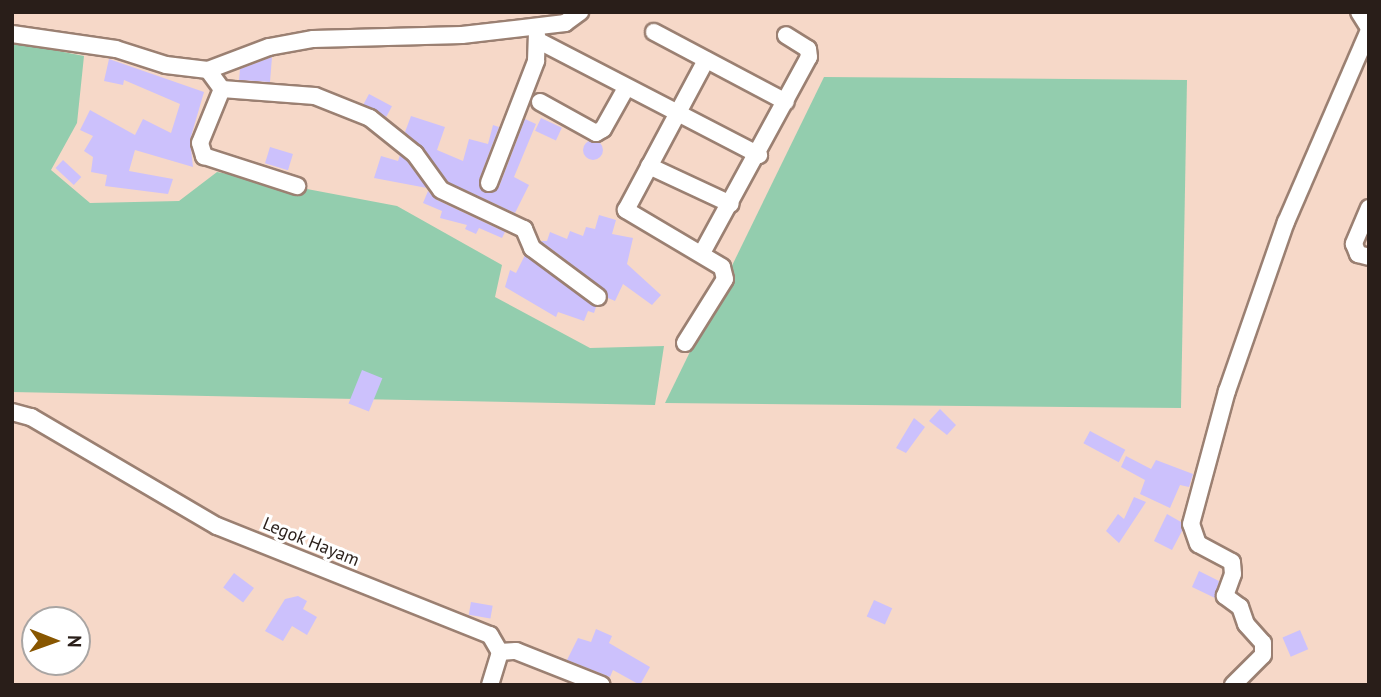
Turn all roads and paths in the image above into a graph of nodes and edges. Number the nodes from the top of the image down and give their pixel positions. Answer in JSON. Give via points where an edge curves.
{"nodes":[{"id":1,"x":580,"y":12,"type":"edge"},
{"id":2,"x":1359,"y":12,"type":"edge"},
{"id":3,"x":1369,"y":29,"type":"edge"},
{"id":4,"x":654,"y":32,"type":"dead end"},
{"id":5,"x":537,"y":33,"type":"junction"},
{"id":6,"x":12,"y":34,"type":"edge"},
{"id":7,"x":786,"y":35,"type":"dead end"},
{"id":8,"x":706,"y":60,"type":"junction"},
{"id":9,"x":208,"y":70,"type":"junction"},
{"id":10,"x":626,"y":88,"type":"junction"},
{"id":11,"x":222,"y":89,"type":"junction"},
{"id":12,"x":540,"y":102,"type":"dead end"},
{"id":13,"x":786,"y":102,"type":"junction"},
{"id":14,"x":677,"y":112,"type":"junction"},
{"id":15,"x":759,"y":155,"type":"junction"},
{"id":16,"x":649,"y":166,"type":"junction"},
{"id":17,"x":489,"y":183,"type":"dead end"},
{"id":18,"x":297,"y":186,"type":"dead end"},
{"id":19,"x":731,"y":204,"type":"junction"},
{"id":20,"x":1369,"y":208,"type":"edge"},
{"id":21,"x":702,"y":253,"type":"junction"},
{"id":22,"x":1369,"y":257,"type":"edge"},
{"id":23,"x":598,"y":297,"type":"dead end"},
{"id":24,"x":685,"y":343,"type":"dead end"},
{"id":25,"x":12,"y":412,"type":"edge"},
{"id":26,"x":500,"y":652,"type":"junction"},
{"id":27,"x":490,"y":685,"type":"edge"},
{"id":28,"x":602,"y":685,"type":"edge"},
{"id":29,"x":1233,"y":685,"type":"edge"}],
"edges":[{"from":1,"to":5,"type":"street"},
{"from":2,"to":3,"type":"street"},
{"from":3,"to":29,"type":"street","via":[[1286,222],[1227,391],[1191,524],[1198,544],[1232,562],[1225,596],[1240,607],[1246,624],[1264,643],[1263,655]]},
{"from":4,"to":8,"type":"street"},
{"from":5,"to":9,"type":"street","via":[[313,38],[269,47]]},
{"from":5,"to":10,"type":"street"},
{"from":5,"to":17,"type":"street","via":[[533,70]]},
{"from":6,"to":9,"type":"street","via":[[116,49],[166,65]]},
{"from":7,"to":13,"type":"street","via":[[808,48],[809,57]]},
{"from":8,"to":13,"type":"street"},
{"from":8,"to":14,"type":"street"},
{"from":9,"to":11,"type":"street"},
{"from":10,"to":12,"type":"street","via":[[603,129],[592,132]]},
{"from":10,"to":14,"type":"street"},
{"from":11,"to":18,"type":"street","via":[[200,143],[204,156]]},
{"from":11,"to":23,"type":"street","via":[[315,96],[369,118],[415,154],[441,190],[524,229],[532,248]]},
{"from":13,"to":15,"type":"street"},
{"from":14,"to":15,"type":"street"},
{"from":14,"to":16,"type":"street"},
{"from":15,"to":19,"type":"street"},
{"from":16,"to":19,"type":"street"},
{"from":16,"to":21,"type":"street","via":[[626,210],[631,217]]},
{"from":19,"to":21,"type":"street"},
{"from":20,"to":22,"type":"street","via":[[1354,244],[1358,254]]},
{"from":21,"to":24,"type":"street","via":[[722,267],[725,279]]},
{"from":25,"to":26,"type":"street","name":"Legok Hayam","via":[[31,416],[217,526],[490,635]]},
{"from":26,"to":27,"type":"street"},
{"from":26,"to":28,"type":"street","via":[[516,652]]}]}
